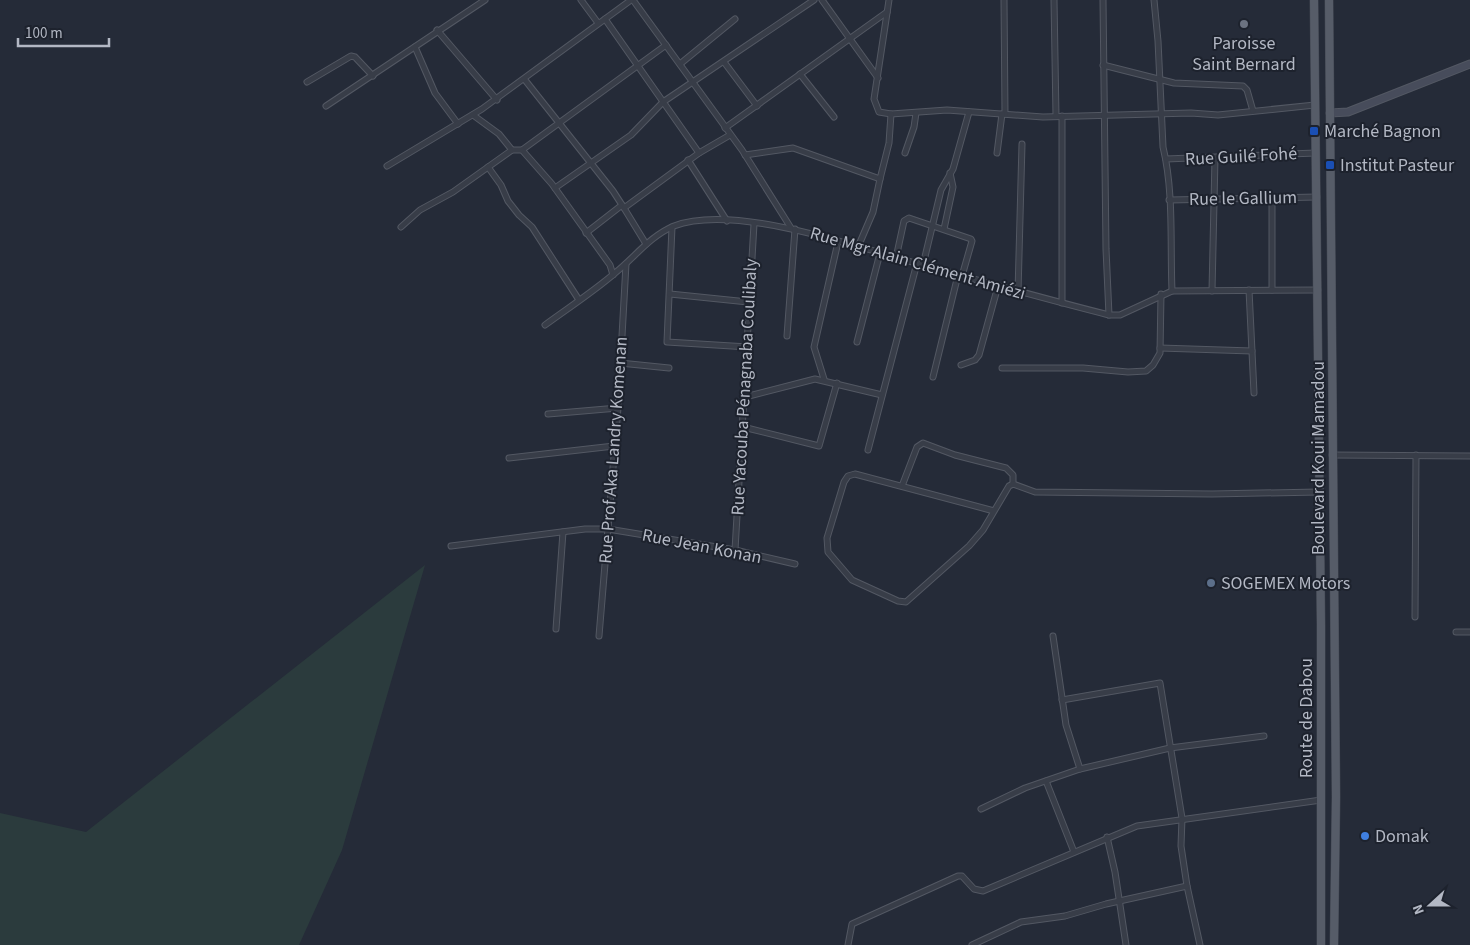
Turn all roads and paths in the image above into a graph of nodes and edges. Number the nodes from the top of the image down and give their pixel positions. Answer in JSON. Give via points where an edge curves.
{"nodes":[{"id":1,"x":485,"y":0,"type":"edge"},
{"id":2,"x":581,"y":0,"type":"edge"},
{"id":3,"x":632,"y":0,"type":"edge"},
{"id":4,"x":814,"y":0,"type":"edge"},
{"id":5,"x":822,"y":0,"type":"edge"},
{"id":6,"x":889,"y":0,"type":"edge"},
{"id":7,"x":1004,"y":0,"type":"edge"},
{"id":8,"x":1054,"y":0,"type":"edge"},
{"id":9,"x":1102,"y":0,"type":"edge"},
{"id":10,"x":1154,"y":0,"type":"edge"},
{"id":11,"x":1314,"y":0,"type":"edge"},
{"id":12,"x":1329,"y":0,"type":"edge"},
{"id":13,"x":887,"y":12,"type":"junction"},
{"id":14,"x":605,"y":19,"type":"junction"},
{"id":15,"x":735,"y":19,"type":"dead end"},
{"id":16,"x":598,"y":23,"type":"junction"},
{"id":17,"x":437,"y":30,"type":"junction"},
{"id":18,"x":849,"y":39,"type":"junction"},
{"id":19,"x":666,"y":45,"type":"junction"},
{"id":20,"x":415,"y":47,"type":"junction"},
{"id":21,"x":724,"y":62,"type":"junction"},
{"id":22,"x":680,"y":64,"type":"junction"},
{"id":23,"x":1470,"y":64,"type":"edge"},
{"id":24,"x":638,"y":65,"type":"junction"},
{"id":25,"x":1103,"y":65,"type":"junction"},
{"id":26,"x":800,"y":74,"type":"junction"},
{"id":27,"x":373,"y":76,"type":"junction"},
{"id":28,"x":878,"y":79,"type":"junction"},
{"id":29,"x":525,"y":80,"type":"junction"},
{"id":30,"x":693,"y":81,"type":"junction"},
{"id":31,"x":1158,"y":81,"type":"junction"},
{"id":32,"x":307,"y":82,"type":"dead end"},
{"id":33,"x":496,"y":100,"type":"junction"},
{"id":34,"x":664,"y":102,"type":"junction"},
{"id":35,"x":1316,"y":105,"type":"junction"},
{"id":36,"x":326,"y":106,"type":"dead end"},
{"id":37,"x":757,"y":106,"type":"junction"},
{"id":38,"x":1253,"y":111,"type":"junction"},
{"id":39,"x":969,"y":112,"type":"junction"},
{"id":40,"x":916,"y":113,"type":"junction"},
{"id":41,"x":891,"y":114,"type":"junction"},
{"id":42,"x":1004,"y":114,"type":"junction"},
{"id":43,"x":1162,"y":114,"type":"junction"},
{"id":44,"x":1330,"y":114,"type":"junction"},
{"id":45,"x":473,"y":115,"type":"junction"},
{"id":46,"x":1105,"y":115,"type":"junction"},
{"id":47,"x":1059,"y":116,"type":"junction"},
{"id":48,"x":834,"y":117,"type":"dead end"},
{"id":49,"x":558,"y":122,"type":"junction"},
{"id":50,"x":458,"y":124,"type":"junction"},
{"id":51,"x":725,"y":128,"type":"junction"},
{"id":52,"x":730,"y":135,"type":"junction"},
{"id":53,"x":1022,"y":144,"type":"dead end"},
{"id":54,"x":512,"y":150,"type":"junction"},
{"id":55,"x":522,"y":150,"type":"junction"},
{"id":56,"x":699,"y":153,"type":"junction"},
{"id":57,"x":905,"y":153,"type":"dead end"},
{"id":58,"x":997,"y":153,"type":"dead end"},
{"id":59,"x":1316,"y":153,"type":"junction"},
{"id":60,"x":745,"y":155,"type":"junction"},
{"id":61,"x":1215,"y":158,"type":"junction"},
{"id":62,"x":1166,"y":159,"type":"junction"},
{"id":63,"x":688,"y":160,"type":"junction"},
{"id":64,"x":591,"y":164,"type":"junction"},
{"id":65,"x":387,"y":166,"type":"dead end"},
{"id":66,"x":488,"y":167,"type":"junction"},
{"id":67,"x":950,"y":173,"type":"junction"},
{"id":68,"x":880,"y":179,"type":"junction"},
{"id":69,"x":554,"y":188,"type":"junction"},
{"id":70,"x":1272,"y":197,"type":"junction"},
{"id":71,"x":1316,"y":197,"type":"junction"},
{"id":72,"x":1213,"y":199,"type":"junction"},
{"id":73,"x":1169,"y":200,"type":"junction"},
{"id":74,"x":623,"y":207,"type":"junction"},
{"id":75,"x":727,"y":221,"type":"junction"},
{"id":76,"x":754,"y":224,"type":"junction"},
{"id":77,"x":401,"y":226,"type":"dead end"},
{"id":78,"x":932,"y":226,"type":"junction"},
{"id":79,"x":672,"y":227,"type":"junction"},
{"id":80,"x":793,"y":229,"type":"junction"},
{"id":81,"x":944,"y":229,"type":"junction"},
{"id":82,"x":586,"y":234,"type":"junction"},
{"id":83,"x":838,"y":242,"type":"junction"},
{"id":84,"x":646,"y":244,"type":"junction"},
{"id":85,"x":858,"y":247,"type":"junction"},
{"id":86,"x":880,"y":253,"type":"junction"},
{"id":87,"x":896,"y":258,"type":"junction"},
{"id":88,"x":626,"y":264,"type":"junction"},
{"id":89,"x":920,"y":264,"type":"junction"},
{"id":90,"x":613,"y":275,"type":"junction"},
{"id":91,"x":960,"y":275,"type":"junction"},
{"id":92,"x":998,"y":286,"type":"junction"},
{"id":93,"x":1249,"y":290,"type":"junction"},
{"id":94,"x":1272,"y":290,"type":"junction"},
{"id":95,"x":1318,"y":290,"type":"junction"},
{"id":96,"x":1172,"y":291,"type":"junction"},
{"id":97,"x":1212,"y":291,"type":"junction"},
{"id":98,"x":1018,"y":292,"type":"junction"},
{"id":99,"x":670,"y":294,"type":"junction"},
{"id":100,"x":1161,"y":294,"type":"junction"},
{"id":101,"x":579,"y":300,"type":"junction"},
{"id":102,"x":748,"y":302,"type":"junction"},
{"id":103,"x":1062,"y":303,"type":"junction"},
{"id":104,"x":1109,"y":315,"type":"junction"},
{"id":105,"x":545,"y":325,"type":"dead end"},
{"id":106,"x":787,"y":336,"type":"dead end"},
{"id":107,"x":857,"y":342,"type":"dead end"},
{"id":108,"x":748,"y":347,"type":"junction"},
{"id":109,"x":1160,"y":348,"type":"junction"},
{"id":110,"x":1252,"y":350,"type":"junction"},
{"id":111,"x":620,"y":363,"type":"junction"},
{"id":112,"x":961,"y":365,"type":"dead end"},
{"id":113,"x":669,"y":368,"type":"dead end"},
{"id":114,"x":1002,"y":368,"type":"dead end"},
{"id":115,"x":933,"y":377,"type":"dead end"},
{"id":116,"x":824,"y":380,"type":"junction"},
{"id":117,"x":837,"y":383,"type":"junction"},
{"id":118,"x":1254,"y":393,"type":"dead end"},
{"id":119,"x":882,"y":396,"type":"junction"},
{"id":120,"x":745,"y":397,"type":"junction"},
{"id":121,"x":618,"y":408,"type":"junction"},
{"id":122,"x":548,"y":414,"type":"dead end"},
{"id":123,"x":743,"y":427,"type":"junction"},
{"id":124,"x":614,"y":446,"type":"junction"},
{"id":125,"x":868,"y":450,"type":"dead end"},
{"id":126,"x":1332,"y":455,"type":"junction"},
{"id":127,"x":1416,"y":455,"type":"junction"},
{"id":128,"x":1470,"y":456,"type":"edge"},
{"id":129,"x":509,"y":458,"type":"dead end"},
{"id":130,"x":1013,"y":484,"type":"junction"},
{"id":131,"x":902,"y":486,"type":"junction"},
{"id":132,"x":1318,"y":492,"type":"junction"},
{"id":133,"x":994,"y":511,"type":"junction"},
{"id":134,"x":608,"y":529,"type":"junction"},
{"id":135,"x":563,"y":532,"type":"junction"},
{"id":136,"x":451,"y":546,"type":"dead end"},
{"id":137,"x":734,"y":550,"type":"junction"},
{"id":138,"x":795,"y":564,"type":"dead end"},
{"id":139,"x":1415,"y":618,"type":"dead end"},
{"id":140,"x":556,"y":628,"type":"dead end"},
{"id":141,"x":1456,"y":632,"type":"dead end"},
{"id":142,"x":1470,"y":632,"type":"edge"},
{"id":143,"x":599,"y":636,"type":"dead end"},
{"id":144,"x":1053,"y":636,"type":"dead end"},
{"id":145,"x":1062,"y":700,"type":"junction"},
{"id":146,"x":1264,"y":736,"type":"dead end"},
{"id":147,"x":1170,"y":748,"type":"junction"},
{"id":148,"x":1080,"y":769,"type":"junction"},
{"id":149,"x":1046,"y":781,"type":"junction"},
{"id":150,"x":1321,"y":800,"type":"junction"},
{"id":151,"x":981,"y":810,"type":"dead end"},
{"id":152,"x":1182,"y":818,"type":"junction"},
{"id":153,"x":1107,"y":837,"type":"junction"},
{"id":154,"x":1074,"y":852,"type":"junction"},
{"id":155,"x":1187,"y":886,"type":"junction"},
{"id":156,"x":1120,"y":902,"type":"junction"},
{"id":157,"x":848,"y":945,"type":"edge"},
{"id":158,"x":972,"y":945,"type":"edge"},
{"id":159,"x":1126,"y":945,"type":"edge"},
{"id":160,"x":1200,"y":945,"type":"edge"},
{"id":161,"x":1321,"y":945,"type":"edge"},
{"id":162,"x":1334,"y":945,"type":"edge"}],
"edges":[{"from":1,"to":17,"type":"street"},
{"from":2,"to":16,"type":"street"},
{"from":3,"to":14,"type":"street"},
{"from":3,"to":19,"type":"street"},
{"from":4,"to":21,"type":"street"},
{"from":5,"to":18,"type":"street"},
{"from":6,"to":13,"type":"street"},
{"from":7,"to":42,"type":"street"},
{"from":8,"to":47,"type":"street"},
{"from":9,"to":25,"type":"street"},
{"from":10,"to":31,"type":"street"},
{"from":11,"to":35,"type":"main road","name":"Boulevard Koui Mamadou"},
{"from":12,"to":44,"type":"main road","name":"Boulevard Koui Mamadou"},
{"from":13,"to":18,"type":"street"},
{"from":13,"to":28,"type":"street"},
{"from":14,"to":16,"type":"street"},
{"from":14,"to":24,"type":"street"},
{"from":15,"to":22,"type":"street"},
{"from":16,"to":29,"type":"street"},
{"from":17,"to":20,"type":"street"},
{"from":17,"to":33,"type":"street"},
{"from":18,"to":26,"type":"street"},
{"from":18,"to":28,"type":"street"},
{"from":19,"to":22,"type":"street"},
{"from":19,"to":24,"type":"street"},
{"from":20,"to":27,"type":"street"},
{"from":20,"to":50,"type":"street","via":[[435,93]]},
{"from":21,"to":30,"type":"street"},
{"from":21,"to":37,"type":"street"},
{"from":22,"to":30,"type":"street"},
{"from":23,"to":44,"type":"street","via":[[1348,112]]},
{"from":24,"to":34,"type":"street"},
{"from":24,"to":49,"type":"street"},
{"from":25,"to":31,"type":"street"},
{"from":25,"to":46,"type":"street"},
{"from":26,"to":37,"type":"street"},
{"from":26,"to":48,"type":"street"},
{"from":27,"to":32,"type":"street","via":[[356,57],[351,56]]},
{"from":27,"to":36,"type":"street"},
{"from":28,"to":41,"type":"street","via":[[875,107],[879,112]]},
{"from":29,"to":33,"type":"street"},
{"from":29,"to":49,"type":"street"},
{"from":30,"to":34,"type":"street"},
{"from":30,"to":51,"type":"street"},
{"from":31,"to":38,"type":"street","via":[[1243,86]]},
{"from":31,"to":43,"type":"street"},
{"from":33,"to":45,"type":"street"},
{"from":34,"to":56,"type":"street"},
{"from":34,"to":64,"type":"street","via":[[630,135]]},
{"from":35,"to":38,"type":"street"},
{"from":35,"to":59,"type":"main road","name":"Boulevard Koui Mamadou"},
{"from":37,"to":51,"type":"street"},
{"from":38,"to":43,"type":"street"},
{"from":39,"to":40,"type":"street"},
{"from":39,"to":42,"type":"street"},
{"from":39,"to":67,"type":"street"},
{"from":40,"to":41,"type":"street"},
{"from":40,"to":57,"type":"street"},
{"from":41,"to":68,"type":"street","via":[[889,143]]},
{"from":42,"to":47,"type":"street"},
{"from":42,"to":58,"type":"street"},
{"from":43,"to":46,"type":"street"},
{"from":43,"to":62,"type":"street"},
{"from":44,"to":126,"type":"main road","name":"Boulevard Koui Mamadou"},
{"from":45,"to":50,"type":"street"},
{"from":45,"to":54,"type":"street","via":[[499,134]]},
{"from":46,"to":47,"type":"street"},
{"from":46,"to":104,"type":"street"},
{"from":47,"to":103,"type":"street"},
{"from":49,"to":55,"type":"street"},
{"from":49,"to":64,"type":"street"},
{"from":50,"to":65,"type":"street"},
{"from":51,"to":52,"type":"street"},
{"from":52,"to":56,"type":"street"},
{"from":52,"to":60,"type":"street"},
{"from":53,"to":98,"type":"street"},
{"from":54,"to":55,"type":"street"},
{"from":54,"to":66,"type":"street"},
{"from":55,"to":69,"type":"street"},
{"from":56,"to":63,"type":"street"},
{"from":59,"to":61,"type":"street","name":"Rue Guilé Fohé"},
{"from":59,"to":71,"type":"main road","name":"Boulevard Koui Mamadou"},
{"from":60,"to":68,"type":"street","via":[[793,148]]},
{"from":60,"to":80,"type":"street"},
{"from":61,"to":62,"type":"street","name":"Rue Guilé Fohé"},
{"from":61,"to":72,"type":"street"},
{"from":62,"to":73,"type":"street"},
{"from":63,"to":74,"type":"street"},
{"from":63,"to":75,"type":"street"},
{"from":64,"to":69,"type":"street"},
{"from":64,"to":74,"type":"street"},
{"from":66,"to":77,"type":"street","via":[[420,210]]},
{"from":66,"to":101,"type":"street","via":[[508,201],[532,227]]},
{"from":67,"to":78,"type":"street","via":[[941,190]]},
{"from":67,"to":81,"type":"street","via":[[953,186]]},
{"from":68,"to":85,"type":"street","via":[[873,212]]},
{"from":69,"to":82,"type":"street"},
{"from":70,"to":71,"type":"street","name":"Rue le Gallium"},
{"from":70,"to":72,"type":"street","name":"Rue le Gallium"},
{"from":70,"to":94,"type":"street"},
{"from":71,"to":95,"type":"main road","name":"Boulevard Koui Mamadou"},
{"from":72,"to":73,"type":"street","name":"Rue le Gallium"},
{"from":72,"to":97,"type":"street"},
{"from":73,"to":96,"type":"street"},
{"from":74,"to":82,"type":"street"},
{"from":74,"to":84,"type":"street"},
{"from":75,"to":76,"type":"street","name":"Rue Mgr Alain Clément Amiézi"},
{"from":75,"to":79,"type":"street","name":"Rue Mgr Alain Clément Amiézi","via":[[699,221]]},
{"from":76,"to":80,"type":"street","name":"Rue Mgr Alain Clément Amiézi"},
{"from":76,"to":102,"type":"street","name":"Rue Yacouba Pénagnaba Coulibaly"},
{"from":78,"to":81,"type":"street"},
{"from":78,"to":87,"type":"street","via":[[907,219]]},
{"from":78,"to":89,"type":"street"},
{"from":79,"to":84,"type":"street","name":"Rue Mgr Alain Clément Amiézi"},
{"from":79,"to":99,"type":"street"},
{"from":80,"to":83,"type":"street","name":"Rue Mgr Alain Clément Amiézi"},
{"from":80,"to":106,"type":"street"},
{"from":81,"to":91,"type":"street","via":[[972,241]]},
{"from":82,"to":90,"type":"street","via":[[610,265]]},
{"from":83,"to":85,"type":"street","name":"Rue Mgr Alain Clément Amiézi"},
{"from":83,"to":116,"type":"street","via":[[814,347]]},
{"from":84,"to":88,"type":"street","name":"Rue Mgr Alain Clément Amiézi"},
{"from":85,"to":86,"type":"street","name":"Rue Mgr Alain Clément Amiézi"},
{"from":86,"to":87,"type":"street","name":"Rue Mgr Alain Clément Amiézi"},
{"from":86,"to":107,"type":"street"},
{"from":87,"to":89,"type":"street","name":"Rue Mgr Alain Clément Amiézi"},
{"from":88,"to":90,"type":"street","name":"Rue Mgr Alain Clément Amiézi"},
{"from":88,"to":111,"type":"street","name":"Rue Prof Aka Landry Komenan"},
{"from":89,"to":91,"type":"street","name":"Rue Mgr Alain Clément Amiézi"},
{"from":89,"to":119,"type":"street"},
{"from":90,"to":101,"type":"street","name":"Rue Mgr Alain Clément Amiézi"},
{"from":91,"to":92,"type":"street","name":"Rue Mgr Alain Clément Amiézi"},
{"from":91,"to":115,"type":"street"},
{"from":92,"to":98,"type":"street","name":"Rue Mgr Alain Clément Amiézi"},
{"from":92,"to":112,"type":"street","via":[[979,355]]},
{"from":93,"to":94,"type":"street","name":"Rue Mgr Alain Clément Amiézi"},
{"from":93,"to":97,"type":"street","name":"Rue Mgr Alain Clément Amiézi"},
{"from":93,"to":110,"type":"street"},
{"from":94,"to":95,"type":"street","name":"Rue Mgr Alain Clément Amiézi"},
{"from":95,"to":132,"type":"main road","name":"Boulevard Koui Mamadou"},
{"from":96,"to":97,"type":"street","name":"Rue Mgr Alain Clément Amiézi"},
{"from":96,"to":100,"type":"street","name":"Rue Mgr Alain Clément Amiézi"},
{"from":98,"to":103,"type":"street","name":"Rue Mgr Alain Clément Amiézi"},
{"from":99,"to":102,"type":"street"},
{"from":99,"to":108,"type":"street","via":[[667,342]]},
{"from":100,"to":104,"type":"street","name":"Rue Mgr Alain Clément Amiézi","via":[[1120,315]]},
{"from":100,"to":109,"type":"street"},
{"from":101,"to":105,"type":"street","name":"Rue Mgr Alain Clément Amiézi"},
{"from":102,"to":108,"type":"street","name":"Rue Yacouba Pénagnaba Coulibaly"},
{"from":103,"to":104,"type":"street","name":"Rue Mgr Alain Clément Amiézi"},
{"from":108,"to":120,"type":"street","name":"Rue Yacouba Pénagnaba Coulibaly"},
{"from":109,"to":110,"type":"street"},
{"from":109,"to":114,"type":"street","via":[[1158,360],[1146,370]]},
{"from":110,"to":118,"type":"street"},
{"from":111,"to":113,"type":"street"},
{"from":111,"to":121,"type":"street","name":"Rue Prof Aka Landry Komenan"},
{"from":116,"to":117,"type":"street"},
{"from":116,"to":120,"type":"street","via":[[815,379]]},
{"from":117,"to":119,"type":"street"},
{"from":117,"to":123,"type":"street","via":[[819,446]]},
{"from":119,"to":125,"type":"street"},
{"from":120,"to":123,"type":"street","name":"Rue Yacouba Pénagnaba Coulibaly"},
{"from":121,"to":122,"type":"street"},
{"from":121,"to":124,"type":"street","name":"Rue Prof Aka Landry Komenan"},
{"from":123,"to":137,"type":"street","name":"Rue Yacouba Pénagnaba Coulibaly"},
{"from":124,"to":129,"type":"street"},
{"from":124,"to":134,"type":"street","name":"Rue Prof Aka Landry Komenan"},
{"from":126,"to":127,"type":"street"},
{"from":126,"to":162,"type":"main road","name":"Boulevard Koui Mamadou","via":[[1336,797]]},
{"from":127,"to":128,"type":"street"},
{"from":127,"to":139,"type":"street"},
{"from":130,"to":131,"type":"street","via":[[1013,475],[1006,468],[923,443],[917,447]]},
{"from":130,"to":132,"type":"street","via":[[1035,492]]},
{"from":130,"to":133,"type":"street"},
{"from":131,"to":133,"type":"street"},
{"from":131,"to":133,"type":"street","via":[[855,474],[848,476],[826,545],[828,552],[852,580],[901,602],[909,600],[957,559],[983,530]]},
{"from":132,"to":150,"type":"main road","name":"Route de Dabou"},
{"from":134,"to":135,"type":"street","name":"Rue Jean Konan"},
{"from":134,"to":137,"type":"street","name":"Rue Jean Konan"},
{"from":134,"to":143,"type":"street","name":"Rue Prof Aka Landry Komenan"},
{"from":135,"to":136,"type":"street","name":"Rue Jean Konan"},
{"from":135,"to":140,"type":"street"},
{"from":137,"to":138,"type":"street","name":"Rue Jean Konan"},
{"from":141,"to":142,"type":"street"},
{"from":144,"to":145,"type":"street"},
{"from":145,"to":147,"type":"street","via":[[1160,683]]},
{"from":145,"to":148,"type":"street"},
{"from":146,"to":147,"type":"street"},
{"from":147,"to":148,"type":"street"},
{"from":147,"to":152,"type":"street"},
{"from":148,"to":149,"type":"street"},
{"from":149,"to":151,"type":"street"},
{"from":149,"to":154,"type":"street"},
{"from":150,"to":152,"type":"street"},
{"from":150,"to":161,"type":"main road","name":"Route de Dabou"},
{"from":152,"to":153,"type":"street","via":[[1137,826]]},
{"from":152,"to":155,"type":"street","via":[[1181,846]]},
{"from":153,"to":154,"type":"street"},
{"from":153,"to":156,"type":"street"},
{"from":154,"to":157,"type":"street","via":[[983,891],[974,889],[962,876],[953,877],[852,924]]},
{"from":155,"to":156,"type":"street"},
{"from":155,"to":160,"type":"street"},
{"from":156,"to":158,"type":"street","via":[[1065,916],[1021,922]]},
{"from":156,"to":159,"type":"street"}]}
